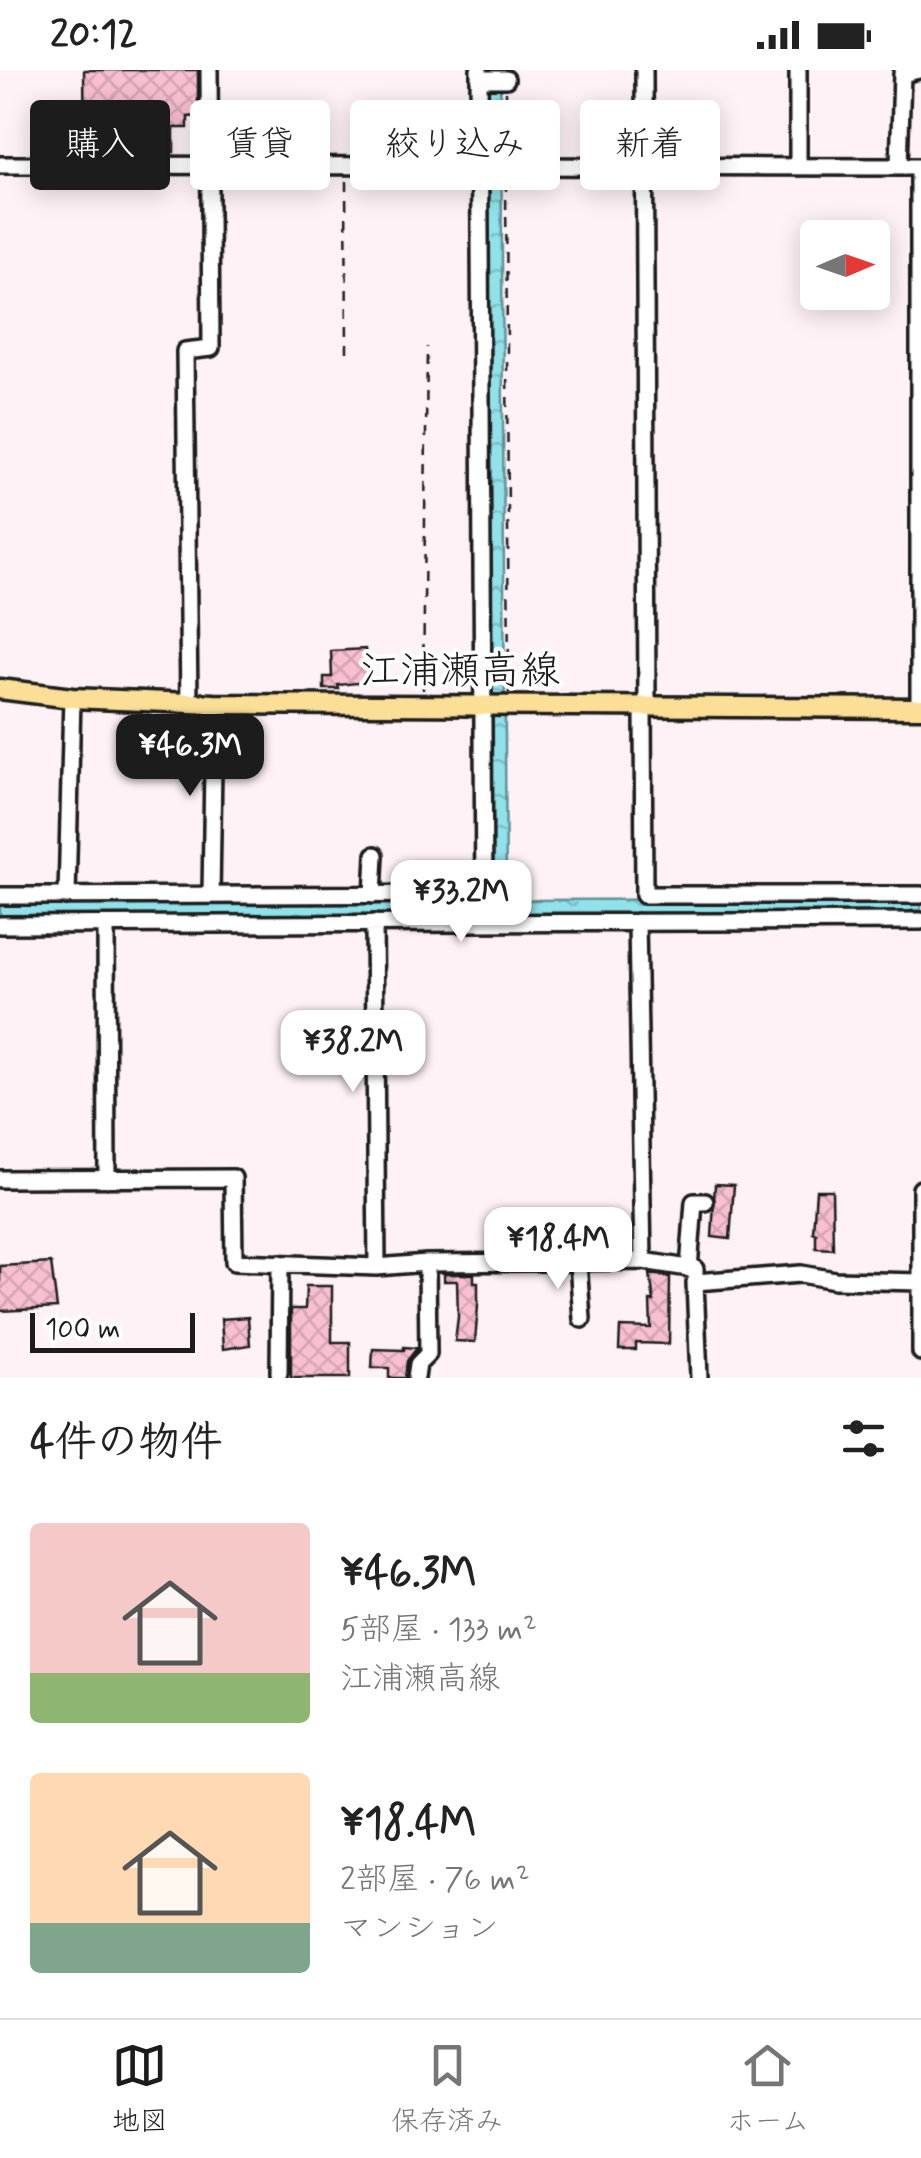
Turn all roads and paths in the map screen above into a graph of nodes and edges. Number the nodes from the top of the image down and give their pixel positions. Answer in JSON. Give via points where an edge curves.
{"nodes":[{"id":1,"x":209,"y":70,"type":"edge"},
{"id":2,"x":644,"y":70,"type":"edge"},
{"id":3,"x":798,"y":70,"type":"edge"},
{"id":4,"x":919,"y":70,"type":"edge"},
{"id":5,"x":209,"y":100,"type":"edge"},
{"id":6,"x":644,"y":100,"type":"edge"},
{"id":7,"x":190,"y":164,"type":"edge"},
{"id":8,"x":330,"y":164,"type":"edge"},
{"id":9,"x":346,"y":164,"type":"junction"},
{"id":10,"x":350,"y":164,"type":"edge"},
{"id":11,"x":0,"y":165,"type":"edge"},
{"id":12,"x":720,"y":165,"type":"edge"},
{"id":13,"x":798,"y":166,"type":"junction"},
{"id":14,"x":899,"y":166,"type":"junction"},
{"id":15,"x":920,"y":166,"type":"edge"},
{"id":16,"x":210,"y":190,"type":"edge"},
{"id":17,"x":482,"y":190,"type":"edge"},
{"id":18,"x":505,"y":190,"type":"edge"},
{"id":19,"x":645,"y":190,"type":"edge"},
{"id":20,"x":427,"y":347,"type":"dead end"},
{"id":21,"x":347,"y":352,"type":"dead end"},
{"id":22,"x":0,"y":690,"type":"edge"},
{"id":23,"x":423,"y":696,"type":"dead end"},
{"id":24,"x":72,"y":698,"type":"junction"},
{"id":25,"x":508,"y":700,"type":"junction"},
{"id":26,"x":189,"y":704,"type":"junction"},
{"id":27,"x":214,"y":704,"type":"junction"},
{"id":28,"x":485,"y":705,"type":"junction"},
{"id":29,"x":645,"y":705,"type":"junction"},
{"id":30,"x":920,"y":708,"type":"edge"},
{"id":31,"x":375,"y":855,"type":"dead end"},
{"id":32,"x":373,"y":895,"type":"junction"},
{"id":33,"x":921,"y":895,"type":"edge"},
{"id":34,"x":0,"y":896,"type":"edge"},
{"id":35,"x":67,"y":896,"type":"junction"},
{"id":36,"x":212,"y":896,"type":"junction"},
{"id":37,"x":291,"y":909,"type":"junction"},
{"id":38,"x":921,"y":920,"type":"edge"},
{"id":39,"x":637,"y":922,"type":"junction"},
{"id":40,"x":374,"y":923,"type":"junction"},
{"id":41,"x":0,"y":925,"type":"edge"},
{"id":42,"x":106,"y":925,"type":"junction"},
{"id":43,"x":0,"y":1178,"type":"edge"},
{"id":44,"x":107,"y":1179,"type":"junction"},
{"id":45,"x":921,"y":1189,"type":"edge"},
{"id":46,"x":705,"y":1202,"type":"dead end"},
{"id":47,"x":643,"y":1261,"type":"junction"},
{"id":48,"x":578,"y":1262,"type":"junction"},
{"id":49,"x":427,"y":1263,"type":"junction"},
{"id":50,"x":280,"y":1264,"type":"junction"},
{"id":51,"x":377,"y":1267,"type":"junction"},
{"id":52,"x":692,"y":1275,"type":"junction"},
{"id":53,"x":920,"y":1282,"type":"edge"},
{"id":54,"x":582,"y":1319,"type":"dead end"},
{"id":55,"x":921,"y":1352,"type":"edge"},
{"id":56,"x":279,"y":1372,"type":"dead end"},
{"id":57,"x":416,"y":1378,"type":"edge"},
{"id":58,"x":699,"y":1378,"type":"edge"}],
"edges":[{"from":1,"to":5,"type":"street"},
{"from":2,"to":6,"type":"street"},
{"from":3,"to":13,"type":"street"},
{"from":4,"to":14,"type":"street","via":[[902,74]]},
{"from":7,"to":11,"type":"street"},
{"from":8,"to":9,"type":"street"},
{"from":9,"to":10,"type":"street"},
{"from":9,"to":21,"type":"path"},
{"from":12,"to":13,"type":"street"},
{"from":13,"to":14,"type":"street"},
{"from":14,"to":15,"type":"street"},
{"from":15,"to":30,"type":"street"},
{"from":16,"to":26,"type":"street","via":[[211,348],[185,351]]},
{"from":17,"to":28,"type":"street"},
{"from":18,"to":25,"type":"path"},
{"from":19,"to":29,"type":"street"},
{"from":20,"to":23,"type":"path"},
{"from":22,"to":24,"type":"main road","name":"江浦瀬高線"},
{"from":24,"to":26,"type":"main road","name":"江浦瀬高線"},
{"from":24,"to":35,"type":"street"},
{"from":25,"to":28,"type":"main road","name":"江浦瀬高線"},
{"from":25,"to":29,"type":"main road","name":"江浦瀬高線"},
{"from":26,"to":27,"type":"main road","name":"江浦瀬高線"},
{"from":27,"to":28,"type":"main road","name":"江浦瀬高線"},
{"from":27,"to":36,"type":"street"},
{"from":28,"to":32,"type":"street","via":[[484,894]]},
{"from":29,"to":30,"type":"main road","name":"江浦瀬高線"},
{"from":29,"to":33,"type":"street","via":[[644,895]]},
{"from":31,"to":32,"type":"street"},
{"from":32,"to":37,"type":"street"},
{"from":34,"to":35,"type":"street"},
{"from":35,"to":36,"type":"street"},
{"from":36,"to":37,"type":"street"},
{"from":37,"to":40,"type":"street"},
{"from":37,"to":42,"type":"street"},
{"from":38,"to":39,"type":"street"},
{"from":39,"to":40,"type":"street"},
{"from":39,"to":47,"type":"street"},
{"from":40,"to":51,"type":"street"},
{"from":41,"to":42,"type":"street"},
{"from":42,"to":44,"type":"street"},
{"from":43,"to":44,"type":"street"},
{"from":44,"to":50,"type":"street","via":[[233,1178],[234,1262]]},
{"from":45,"to":53,"type":"street"},
{"from":46,"to":52,"type":"street","via":[[694,1202]]},
{"from":47,"to":48,"type":"street"},
{"from":47,"to":52,"type":"street"},
{"from":48,"to":49,"type":"street"},
{"from":48,"to":54,"type":"street"},
{"from":49,"to":51,"type":"street"},
{"from":49,"to":57,"type":"street","via":[[428,1354]]},
{"from":50,"to":51,"type":"street"},
{"from":50,"to":56,"type":"street"},
{"from":52,"to":53,"type":"street"},
{"from":52,"to":58,"type":"street"},
{"from":53,"to":55,"type":"street"}]}
